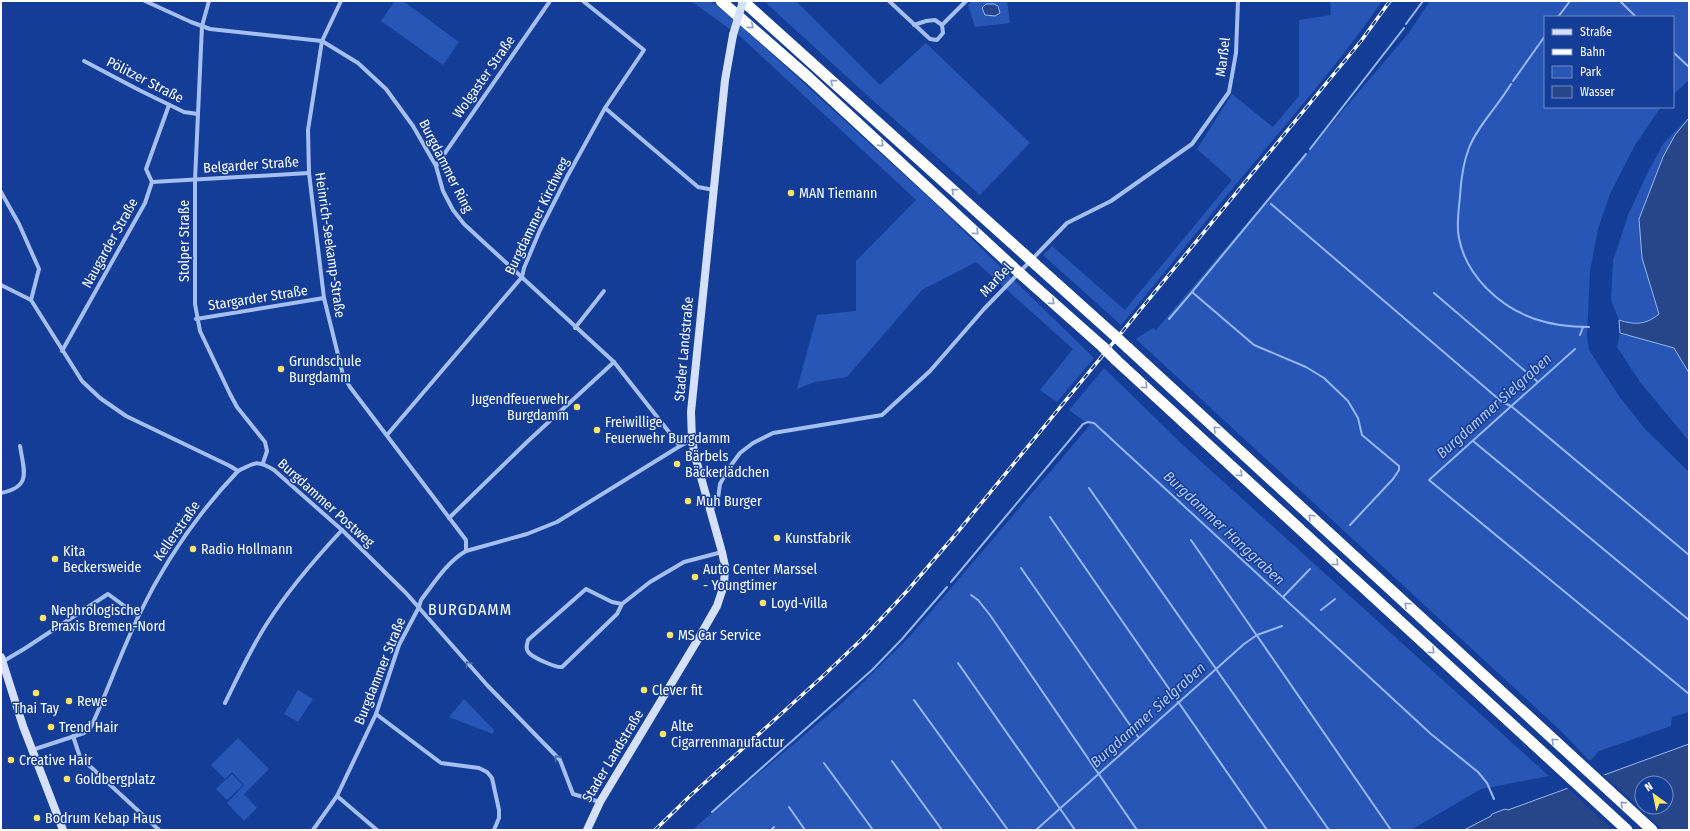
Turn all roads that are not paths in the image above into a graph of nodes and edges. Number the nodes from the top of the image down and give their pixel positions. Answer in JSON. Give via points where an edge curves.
{"nodes":[{"id":1,"x":145,"y":1,"type":"edge"},
{"id":2,"x":209,"y":1,"type":"edge"},
{"id":3,"x":341,"y":1,"type":"edge"},
{"id":4,"x":550,"y":1,"type":"edge"},
{"id":5,"x":583,"y":1,"type":"edge"},
{"id":6,"x":721,"y":1,"type":"edge"},
{"id":7,"x":743,"y":1,"type":"edge"},
{"id":8,"x":889,"y":1,"type":"edge"},
{"id":9,"x":966,"y":1,"type":"edge"},
{"id":10,"x":1238,"y":1,"type":"edge"},
{"id":11,"x":914,"y":25,"type":"junction"},
{"id":12,"x":942,"y":25,"type":"junction"},
{"id":13,"x":202,"y":26,"type":"junction"},
{"id":14,"x":322,"y":41,"type":"junction"},
{"id":15,"x":84,"y":61,"type":"dead end"},
{"id":16,"x":169,"y":105,"type":"junction"},
{"id":17,"x":605,"y":108,"type":"junction"},
{"id":18,"x":198,"y":114,"type":"junction"},
{"id":19,"x":436,"y":166,"type":"junction"},
{"id":20,"x":308,"y":173,"type":"junction"},
{"id":21,"x":195,"y":180,"type":"junction"},
{"id":22,"x":152,"y":182,"type":"junction"},
{"id":23,"x":714,"y":190,"type":"junction"},
{"id":24,"x":1,"y":192,"type":"edge"},
{"id":25,"x":522,"y":278,"type":"junction"},
{"id":26,"x":1,"y":285,"type":"edge"},
{"id":27,"x":604,"y":291,"type":"dead end"},
{"id":28,"x":324,"y":298,"type":"junction"},
{"id":29,"x":31,"y":300,"type":"junction"},
{"id":30,"x":196,"y":319,"type":"junction"},
{"id":31,"x":575,"y":328,"type":"junction"},
{"id":32,"x":62,"y":350,"type":"junction"},
{"id":33,"x":614,"y":362,"type":"junction"},
{"id":34,"x":387,"y":435,"type":"junction"},
{"id":35,"x":692,"y":440,"type":"junction"},
{"id":36,"x":20,"y":446,"type":"dead end"},
{"id":37,"x":680,"y":446,"type":"junction"},
{"id":38,"x":263,"y":463,"type":"junction"},
{"id":39,"x":238,"y":471,"type":"junction"},
{"id":40,"x":1,"y":493,"type":"edge"},
{"id":41,"x":711,"y":512,"type":"junction"},
{"id":42,"x":449,"y":518,"type":"junction"},
{"id":43,"x":342,"y":530,"type":"junction"},
{"id":44,"x":466,"y":551,"type":"junction"},
{"id":45,"x":722,"y":552,"type":"junction"},
{"id":46,"x":622,"y":604,"type":"junction"},
{"id":47,"x":419,"y":607,"type":"junction"},
{"id":48,"x":138,"y":616,"type":"junction"},
{"id":49,"x":2,"y":659,"type":"edge"},
{"id":50,"x":225,"y":703,"type":"dead end"},
{"id":51,"x":376,"y":714,"type":"junction"},
{"id":52,"x":73,"y":736,"type":"junction"},
{"id":53,"x":32,"y":750,"type":"junction"},
{"id":54,"x":337,"y":796,"type":"junction"},
{"id":55,"x":600,"y":802,"type":"junction"},
{"id":56,"x":63,"y":830,"type":"edge"},
{"id":57,"x":159,"y":830,"type":"edge"},
{"id":58,"x":313,"y":830,"type":"edge"},
{"id":59,"x":378,"y":830,"type":"edge"},
{"id":60,"x":494,"y":830,"type":"edge"},
{"id":61,"x":587,"y":830,"type":"edge"},
{"id":62,"x":1627,"y":830,"type":"edge"},
{"id":63,"x":1652,"y":830,"type":"edge"}],
"edges":[{"from":1,"to":13,"type":"street","name":"Burgdammer Ring"},
{"from":2,"to":13,"type":"street","name":"Stolper Straße"},
{"from":3,"to":14,"type":"street","name":"Heinrich-Seekamp-Straße"},
{"from":4,"to":19,"type":"street","name":"Wolgaster Straße"},
{"from":5,"to":17,"type":"street","name":"Burgdammer Kirchweg","via":[[644,50]]},
{"from":6,"to":62,"type":"highway","one_way":true,"bridge":true,"via":[[804,72]]},
{"from":7,"to":23,"type":"street","name":"Stader Landstraße","bridge":true,"via":[[733,35],[725,80]]},
{"from":63,"to":7,"type":"highway","one_way":true,"bridge":true,"via":[[1114,335]]},
{"from":8,"to":11,"type":"street"},
{"from":9,"to":12,"type":"street"},
{"from":10,"to":41,"type":"street","name":"Marßel","via":[[1236,54],[1229,92],[1192,144],[1111,201],[1067,223],[989,303],[930,370],[882,415],[773,433],[753,443],[729,468],[720,484],[718,498]]},
{"from":11,"to":12,"type":"street","via":[[935,20]]},
{"from":11,"to":12,"type":"street","via":[[934,41],[941,37]]},
{"from":13,"to":14,"type":"street","name":"Burgdammer Ring"},
{"from":13,"to":18,"type":"street","name":"Stolper Straße"},
{"from":14,"to":19,"type":"street","name":"Burgdammer Ring","via":[[358,63],[386,89],[413,126]]},
{"from":14,"to":20,"type":"street","name":"Heinrich-Seekamp-Straße","via":[[308,130]]},
{"from":15,"to":16,"type":"street","name":"Pölitzer Straße"},
{"from":16,"to":18,"type":"street","name":"Pölitzer Straße","via":[[184,112]]},
{"from":16,"to":22,"type":"street","via":[[146,169]]},
{"from":17,"to":23,"type":"street","via":[[698,187]]},
{"from":17,"to":25,"type":"street","name":"Burgdammer Kirchweg","via":[[540,230]]},
{"from":18,"to":21,"type":"street","name":"Stolper Straße"},
{"from":19,"to":25,"type":"street","name":"Burgdammer Ring","via":[[453,210],[464,224]]},
{"from":20,"to":21,"type":"street","name":"Belgarder Straße"},
{"from":20,"to":28,"type":"street","name":"Heinrich-Seekamp-Straße"},
{"from":21,"to":22,"type":"street"},
{"from":21,"to":30,"type":"street","name":"Stolper Straße"},
{"from":22,"to":32,"type":"street","name":"Naugarder Straße","via":[[145,203]]},
{"from":23,"to":35,"type":"street","name":"Stader Landstraße","via":[[691,412]]},
{"from":24,"to":29,"type":"street","via":[[39,269]]},
{"from":25,"to":31,"type":"street","name":"Burgdammer Ring"},
{"from":25,"to":34,"type":"street","name":"Burgdammer Kirchweg"},
{"from":26,"to":29,"type":"street"},
{"from":27,"to":31,"type":"street"},
{"from":28,"to":30,"type":"street","name":"Stargarder Straße"},
{"from":28,"to":34,"type":"street","name":"Heinrich-Seekamp-Straße","via":[[343,375]]},
{"from":29,"to":32,"type":"street"},
{"from":30,"to":38,"type":"street","name":"Stolper Straße","via":[[237,407],[265,442],[267,451]]},
{"from":31,"to":33,"type":"street","name":"Burgdammer Ring"},
{"from":32,"to":39,"type":"street","via":[[82,381],[100,398],[126,416]]},
{"from":33,"to":37,"type":"street","name":"Burgdammer Ring"},
{"from":33,"to":42,"type":"street"},
{"from":34,"to":42,"type":"street","name":"Heinrich-Seekamp-Straße"},
{"from":35,"to":37,"type":"street"},
{"from":35,"to":41,"type":"street","name":"Stader Landstraße"},
{"from":36,"to":40,"type":"street","via":[[23,482],[10,491]]},
{"from":37,"to":44,"type":"street","name":"Burgdammer Straße","via":[[557,522],[527,534]]},
{"from":38,"to":39,"type":"street","name":"Burgdammer Postweg","via":[[253,464]]},
{"from":38,"to":43,"type":"street","name":"Burgdammer Postweg"},
{"from":39,"to":48,"type":"street","name":"Kellerstraße","via":[[175,548]]},
{"from":41,"to":45,"type":"street","name":"Stader Landstraße"},
{"from":42,"to":44,"type":"street","name":"Heinrich-Seekamp-Straße","via":[[466,540]]},
{"from":43,"to":47,"type":"street","name":"Burgdammer Postweg"},
{"from":43,"to":50,"type":"street","via":[[308,567],[280,604],[254,646]]},
{"from":44,"to":47,"type":"street","name":"Burgdammer Straße","via":[[448,566],[421,600]]},
{"from":45,"to":46,"type":"street","via":[[684,562],[650,582]]},
{"from":45,"to":55,"type":"street","name":"Stader Landstraße","via":[[725,566],[724,585],[717,606]]},
{"from":46,"to":46,"type":"street","via":[[586,589],[528,640],[526,647],[529,653],[536,657],[557,668],[562,667],[617,614]]},
{"from":47,"to":51,"type":"street","name":"Burgdammer Straße","via":[[399,645]]},
{"from":55,"to":47,"type":"street","name":"Burgdammer Postweg","one_way":true,"via":[[573,794],[560,760],[487,685]]},
{"from":48,"to":49,"type":"street","via":[[108,594],[24,649]]},
{"from":48,"to":52,"type":"street","name":"Kellerstraße","via":[[92,727]]},
{"from":49,"to":53,"type":"street"},
{"from":51,"to":54,"type":"street","name":"Burgdammer Straße"},
{"from":51,"to":60,"type":"street","via":[[441,763],[479,768],[487,772],[492,778],[499,810]]},
{"from":52,"to":53,"type":"street","name":"Kellerstraße"},
{"from":52,"to":57,"type":"street","via":[[77,752],[85,762]]},
{"from":53,"to":56,"type":"street"},
{"from":54,"to":58,"type":"street","name":"Burgdammer Straße"},
{"from":54,"to":59,"type":"street"},
{"from":55,"to":61,"type":"street","name":"Stader Landstraße"}]}
